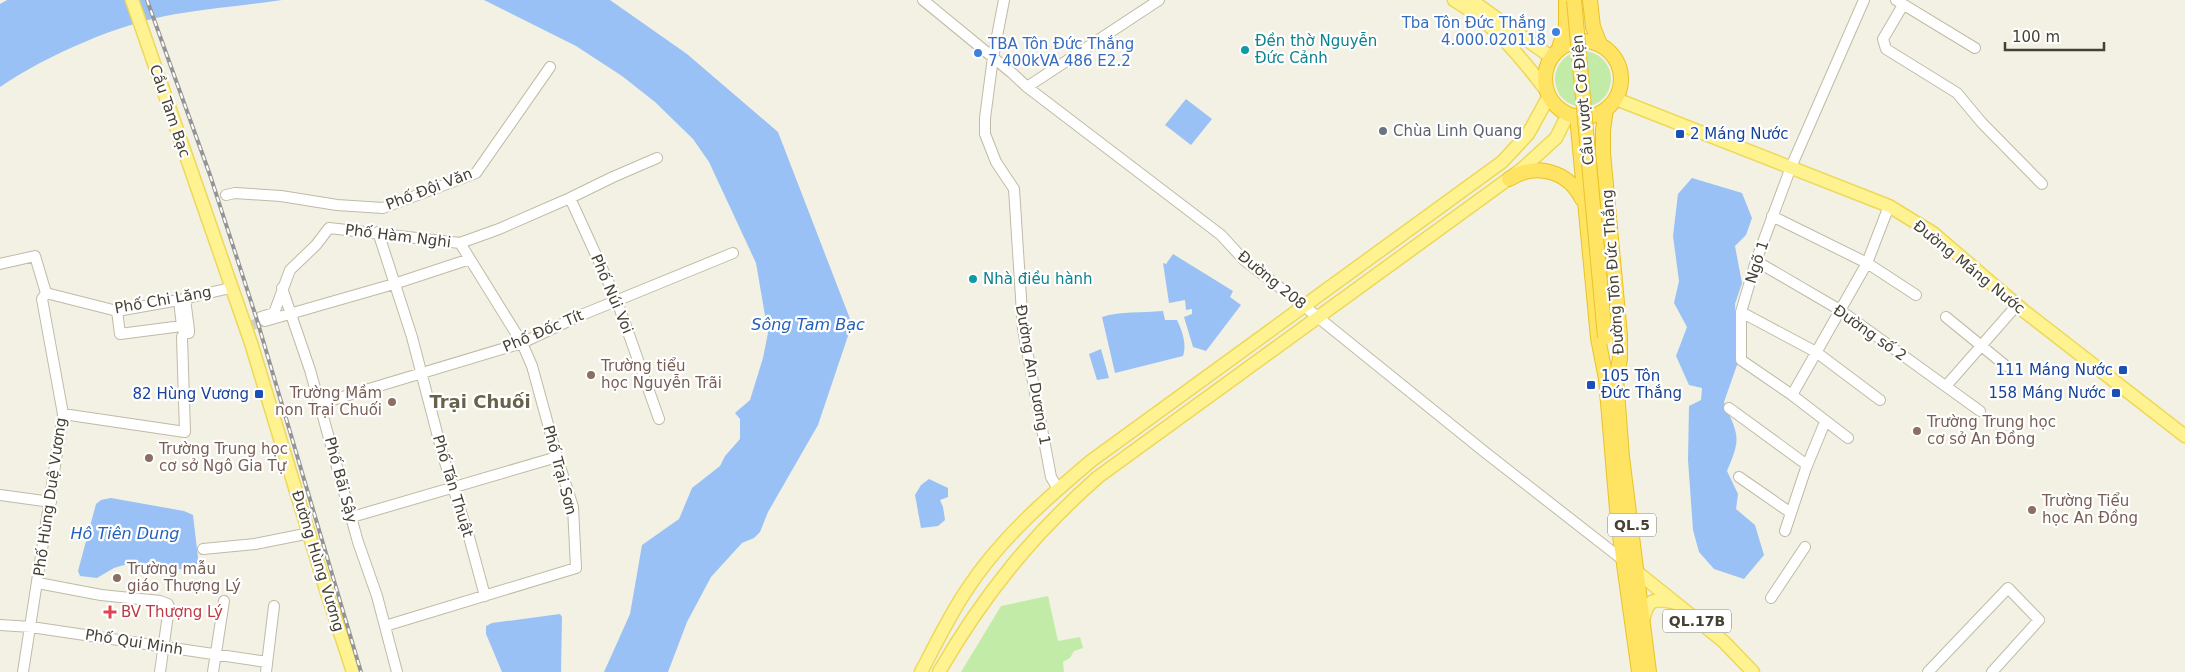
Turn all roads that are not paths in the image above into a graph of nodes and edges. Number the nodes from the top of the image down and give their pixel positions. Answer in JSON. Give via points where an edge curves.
{"nodes":[{"id":1,"x":132,"y":0,"type":"edge"},
{"id":2,"x":923,"y":0,"type":"edge"},
{"id":3,"x":1004,"y":0,"type":"edge"},
{"id":4,"x":1158,"y":0,"type":"edge"},
{"id":5,"x":1454,"y":0,"type":"edge"},
{"id":6,"x":1472,"y":0,"type":"edge"},
{"id":7,"x":1566,"y":0,"type":"edge"},
{"id":8,"x":1574,"y":0,"type":"edge"},
{"id":9,"x":1583,"y":0,"type":"edge"},
{"id":10,"x":1590,"y":0,"type":"edge"},
{"id":11,"x":1864,"y":0,"type":"edge"},
{"id":12,"x":1899,"y":2,"type":"edge"},
{"id":13,"x":1600,"y":44,"type":"junction"},
{"id":14,"x":1975,"y":48,"type":"dead end"},
{"id":15,"x":1555,"y":52,"type":"junction"},
{"id":16,"x":993,"y":58,"type":"junction"},
{"id":17,"x":550,"y":68,"type":"dead end"},
{"id":18,"x":1027,"y":87,"type":"junction"},
{"id":19,"x":1547,"y":93,"type":"junction"},
{"id":20,"x":1611,"y":104,"type":"junction"},
{"id":21,"x":1573,"y":116,"type":"junction"},
{"id":22,"x":657,"y":158,"type":"dead end"},
{"id":23,"x":1791,"y":167,"type":"junction"},
{"id":24,"x":1509,"y":179,"type":"junction"},
{"id":25,"x":1472,"y":183,"type":"junction"},
{"id":26,"x":2042,"y":184,"type":"dead end"},
{"id":27,"x":226,"y":195,"type":"dead end"},
{"id":28,"x":1483,"y":197,"type":"junction"},
{"id":29,"x":570,"y":198,"type":"junction"},
{"id":30,"x":1584,"y":205,"type":"junction"},
{"id":31,"x":1889,"y":206,"type":"junction"},
{"id":32,"x":1772,"y":216,"type":"junction"},
{"id":33,"x":208,"y":222,"type":"joint"},
{"id":34,"x":378,"y":232,"type":"junction"},
{"id":35,"x":460,"y":243,"type":"junction"},
{"id":36,"x":733,"y":253,"type":"dead end"},
{"id":37,"x":470,"y":259,"type":"junction"},
{"id":38,"x":1756,"y":261,"type":"junction"},
{"id":39,"x":1867,"y":263,"type":"junction"},
{"id":40,"x":0,"y":264,"type":"edge"},
{"id":41,"x":394,"y":284,"type":"junction"},
{"id":42,"x":230,"y":288,"type":"junction"},
{"id":43,"x":282,"y":288,"type":"junction"},
{"id":44,"x":46,"y":293,"type":"junction"},
{"id":45,"x":1916,"y":294,"type":"dead end"},
{"id":46,"x":182,"y":300,"type":"junction"},
{"id":47,"x":616,"y":301,"type":"junction"},
{"id":48,"x":1304,"y":306,"type":"junction"},
{"id":49,"x":2017,"y":306,"type":"junction"},
{"id":50,"x":1840,"y":310,"type":"junction"},
{"id":51,"x":117,"y":311,"type":"junction"},
{"id":52,"x":1741,"y":312,"type":"junction"},
{"id":53,"x":291,"y":314,"type":"junction"},
{"id":54,"x":1946,"y":317,"type":"dead end"},
{"id":55,"x":1319,"y":318,"type":"junction"},
{"id":56,"x":253,"y":322,"type":"junction"},
{"id":57,"x":1609,"y":336,"type":"junction"},
{"id":58,"x":522,"y":343,"type":"junction"},
{"id":59,"x":1982,"y":346,"type":"junction"},
{"id":60,"x":1816,"y":352,"type":"junction"},
{"id":61,"x":2006,"y":366,"type":"dead end"},
{"id":62,"x":422,"y":373,"type":"junction"},
{"id":63,"x":1611,"y":378,"type":"junction"},
{"id":64,"x":1946,"y":386,"type":"junction"},
{"id":65,"x":1792,"y":395,"type":"junction"},
{"id":66,"x":1880,"y":400,"type":"dead end"},
{"id":67,"x":319,"y":404,"type":"junction"},
{"id":68,"x":1729,"y":408,"type":"dead end"},
{"id":69,"x":1980,"y":411,"type":"dead end"},
{"id":70,"x":63,"y":414,"type":"junction"},
{"id":71,"x":659,"y":419,"type":"dead end"},
{"id":72,"x":1826,"y":422,"type":"junction"},
{"id":73,"x":2185,"y":436,"type":"edge"},
{"id":74,"x":1848,"y":438,"type":"dead end"},
{"id":75,"x":556,"y":457,"type":"junction"},
{"id":76,"x":1808,"y":465,"type":"junction"},
{"id":77,"x":1739,"y":477,"type":"dead end"},
{"id":78,"x":454,"y":487,"type":"junction"},
{"id":79,"x":1058,"y":489,"type":"junction"},
{"id":80,"x":0,"y":496,"type":"edge"},
{"id":81,"x":51,"y":502,"type":"junction"},
{"id":82,"x":1791,"y":513,"type":"junction"},
{"id":83,"x":352,"y":517,"type":"junction"},
{"id":84,"x":1785,"y":531,"type":"dead end"},
{"id":85,"x":310,"y":533,"type":"junction"},
{"id":86,"x":1805,"y":548,"type":"dead end"},
{"id":87,"x":203,"y":549,"type":"dead end"},
{"id":88,"x":1623,"y":560,"type":"junction"},
{"id":89,"x":1638,"y":573,"type":"junction"},
{"id":90,"x":978,"y":575,"type":"junction"},
{"id":91,"x":38,"y":583,"type":"junction"},
{"id":92,"x":994,"y":587,"type":"junction"},
{"id":93,"x":485,"y":596,"type":"junction"},
{"id":94,"x":1771,"y":598,"type":"dead end"},
{"id":95,"x":224,"y":601,"type":"dead end"},
{"id":96,"x":1674,"y":602,"type":"junction"},
{"id":97,"x":274,"y":606,"type":"dead end"},
{"id":98,"x":1643,"y":620,"type":"junction"},
{"id":99,"x":0,"y":625,"type":"edge"},
{"id":100,"x":385,"y":626,"type":"junction"},
{"id":101,"x":31,"y":627,"type":"junction"},
{"id":102,"x":164,"y":646,"type":"junction"},
{"id":103,"x":216,"y":654,"type":"junction"},
{"id":104,"x":266,"y":667,"type":"edge"},
{"id":105,"x":23,"y":672,"type":"edge"},
{"id":106,"x":160,"y":672,"type":"edge"},
{"id":107,"x":214,"y":672,"type":"edge"},
{"id":108,"x":353,"y":672,"type":"edge"},
{"id":109,"x":397,"y":672,"type":"edge"},
{"id":110,"x":921,"y":672,"type":"edge"},
{"id":111,"x":939,"y":672,"type":"edge"},
{"id":112,"x":1639,"y":672,"type":"edge"},
{"id":113,"x":1649,"y":672,"type":"edge"},
{"id":114,"x":1753,"y":672,"type":"edge"},
{"id":115,"x":1928,"y":672,"type":"edge"},
{"id":116,"x":1992,"y":672,"type":"edge"}],
"edges":[{"from":1,"to":33,"type":"main road","name":"Cầu Tam Bạc"},
{"from":2,"to":16,"type":"street","name":"Đường 208"},
{"from":3,"to":16,"type":"street","name":"Đường An Dương 1"},
{"from":4,"to":18,"type":"street"},
{"from":5,"to":19,"type":"main road","via":[[1504,39]]},
{"from":6,"to":15,"type":"main road"},
{"from":7,"to":15,"type":"highway","via":[[1566,26]]},
{"from":8,"to":57,"type":"highway","name":"Cầu vượt Cơ Điện","bridge":true},
{"from":9,"to":57,"type":"highway","name":"Cầu vượt Cơ Điện"},
{"from":10,"to":13,"type":"highway","via":[[1592,21]]},
{"from":11,"to":23,"type":"street","name":"Ngõ 1"},
{"from":12,"to":14,"type":"street"},
{"from":12,"to":26,"type":"street","via":[[1883,39],[1886,49],[1956,93]]},
{"from":13,"to":15,"type":"highway","via":[[1582,40]]},
{"from":13,"to":20,"type":"highway","via":[[1614,56],[1620,68],[1621,87]]},
{"from":15,"to":19,"type":"highway","via":[[1545,72]]},
{"from":16,"to":18,"type":"street","name":"Đường 208"},
{"from":16,"to":79,"type":"street","name":"Đường An Dương 1","via":[[985,134],[996,162],[1014,188],[1023,329],[1051,477]]},
{"from":17,"to":27,"type":"street","name":"Phố Đội Văn","via":[[476,172],[383,208],[281,196]]},
{"from":18,"to":48,"type":"street","name":"Đường 208","via":[[1220,235],[1244,260]]},
{"from":19,"to":21,"type":"highway","via":[[1557,107]]},
{"from":19,"to":25,"type":"main road","via":[[1528,134],[1516,149]]},
{"from":20,"to":21,"type":"highway","via":[[1594,115]]},
{"from":20,"to":23,"type":"main road","name":"Đường Máng Nước"},
{"from":20,"to":63,"type":"highway","name":"Đường Tôn Đức Thắng","via":[[1603,130],[1603,153],[1621,343]]},
{"from":21,"to":24,"type":"main road","via":[[1556,138]]},
{"from":21,"to":30,"type":"highway","name":"Đường Tôn Đức Thắng"},
{"from":22,"to":29,"type":"street","name":"Phố Hàm Nghi"},
{"from":23,"to":31,"type":"main road","name":"Đường Máng Nước"},
{"from":23,"to":32,"type":"street","name":"Ngõ 1"},
{"from":24,"to":28,"type":"main road"},
{"from":24,"to":30,"type":"highway","via":[[1527,171],[1553,172],[1575,187]]},
{"from":25,"to":28,"type":"main road","via":[[1485,185]]},
{"from":25,"to":48,"type":"main road"},
{"from":28,"to":55,"type":"main road"},
{"from":29,"to":35,"type":"street","name":"Phố Hàm Nghi"},
{"from":29,"to":47,"type":"street","name":"Phố Núi Voi"},
{"from":30,"to":63,"type":"highway","name":"Đường Tôn Đức Thắng","via":[[1599,349]]},
{"from":31,"to":39,"type":"street"},
{"from":31,"to":49,"type":"main road","name":"Đường Máng Nước","via":[[1933,233]]},
{"from":32,"to":38,"type":"street","name":"Ngõ 1"},
{"from":32,"to":39,"type":"street"},
{"from":33,"to":42,"type":"main road","name":"Đường Hùng Vương"},
{"from":34,"to":35,"type":"street","name":"Phố Hàm Nghi"},
{"from":34,"to":41,"type":"street","name":"Phố Tán Thuật"},
{"from":34,"to":43,"type":"street","name":"Phố Hàm Nghi","via":[[329,228],[290,270]]},
{"from":35,"to":37,"type":"street","name":"Phố Trại Sơn"},
{"from":36,"to":47,"type":"street","name":"Phố Đốc Tít"},
{"from":37,"to":41,"type":"street"},
{"from":37,"to":58,"type":"street","name":"Phố Trại Sơn"},
{"from":38,"to":50,"type":"street","name":"Đường số 2"},
{"from":38,"to":52,"type":"street","name":"Ngõ 1"},
{"from":39,"to":45,"type":"street"},
{"from":39,"to":50,"type":"street"},
{"from":40,"to":44,"type":"street","via":[[35,256]]},
{"from":41,"to":53,"type":"street"},
{"from":41,"to":62,"type":"street","name":"Phố Tán Thuật"},
{"from":42,"to":46,"type":"street","name":"Phố Chi Lăng"},
{"from":42,"to":56,"type":"main road","name":"Đường Hùng Vương"},
{"from":43,"to":53,"type":"street","name":"Phố Bãi Sậy"},
{"from":43,"to":56,"type":"street","name":"Phố Hàm Nghi","via":[[274,313]]},
{"from":44,"to":51,"type":"street","name":"Phố Chi Lăng"},
{"from":44,"to":70,"type":"street","name":"Phố Hùng Duệ Vương","via":[[42,299]]},
{"from":46,"to":51,"type":"street","name":"Phố Chi Lăng"},
{"from":46,"to":51,"type":"street","via":[[182,326],[120,334]]},
{"from":46,"to":70,"type":"street","via":[[190,330],[182,337],[184,432]]},
{"from":47,"to":58,"type":"street","name":"Phố Đốc Tít"},
{"from":47,"to":71,"type":"street","name":"Phố Núi Voi"},
{"from":48,"to":55,"type":"street","name":"Đường 208"},
{"from":48,"to":79,"type":"main road","via":[[1091,461]]},
{"from":49,"to":59,"type":"street"},
{"from":49,"to":73,"type":"main road","name":"Đường Máng Nước"},
{"from":50,"to":60,"type":"street"},
{"from":50,"to":64,"type":"street","name":"Đường số 2"},
{"from":52,"to":60,"type":"street"},
{"from":52,"to":65,"type":"street","name":"Ngõ 1","via":[[1741,360]]},
{"from":53,"to":56,"type":"street"},
{"from":53,"to":67,"type":"street","name":"Phố Bãi Sậy"},
{"from":54,"to":59,"type":"street"},
{"from":55,"to":88,"type":"street","name":"Đường 208"},
{"from":55,"to":92,"type":"main road","via":[[1098,477],[1041,530]]},
{"from":56,"to":85,"type":"main road","name":"Đường Hùng Vương"},
{"from":57,"to":63,"type":"highway","name":"Cầu vượt Cơ Điện"},
{"from":58,"to":62,"type":"street","name":"Phố Đốc Tít"},
{"from":58,"to":75,"type":"street","name":"Phố Trại Sơn","via":[[532,366]]},
{"from":59,"to":61,"type":"street"},
{"from":59,"to":64,"type":"street"},
{"from":60,"to":65,"type":"street"},
{"from":60,"to":66,"type":"street"},
{"from":62,"to":67,"type":"street","name":"Phố Đốc Tít"},
{"from":62,"to":78,"type":"street","name":"Phố Tán Thuật"},
{"from":63,"to":88,"type":"highway","name":"Đường Tôn Đức Thắng","number":"QL.5"},
{"from":63,"to":89,"type":"highway","name":"Đường Tôn Đức Thắng","number":"QL.5"},
{"from":64,"to":69,"type":"street","name":"Đường số 2"},
{"from":65,"to":72,"type":"street"},
{"from":67,"to":83,"type":"street","name":"Phố Bãi Sậy"},
{"from":68,"to":76,"type":"street"},
{"from":70,"to":81,"type":"street","name":"Phố Hùng Duệ Vương"},
{"from":72,"to":74,"type":"street"},
{"from":72,"to":76,"type":"street"},
{"from":75,"to":78,"type":"street"},
{"from":75,"to":93,"type":"street","name":"Phố Trại Sơn","via":[[573,507],[576,568]]},
{"from":76,"to":82,"type":"street"},
{"from":77,"to":82,"type":"street"},
{"from":78,"to":83,"type":"street"},
{"from":78,"to":93,"type":"street","name":"Phố Tán Thuật"},
{"from":79,"to":90,"type":"main road","via":[[1018,526]]},
{"from":80,"to":81,"type":"street"},
{"from":81,"to":91,"type":"street","name":"Phố Hùng Duệ Vương"},
{"from":82,"to":84,"type":"street"},
{"from":83,"to":100,"type":"street","name":"Phố Bãi Sậy"},
{"from":85,"to":87,"type":"street","via":[[255,544]]},
{"from":85,"to":108,"type":"main road","name":"Đường Hùng Vương"},
{"from":86,"to":94,"type":"street"},
{"from":88,"to":89,"type":"main road"},
{"from":88,"to":112,"type":"highway","name":"Đường Tôn Đức Thắng","number":"QL.5"},
{"from":89,"to":96,"type":"main road","number":"QL.17B"},
{"from":89,"to":98,"type":"highway","name":"Đường Tôn Đức Thắng","number":"QL.5"},
{"from":90,"to":92,"type":"main road"},
{"from":90,"to":110,"type":"main road","via":[[966,589]]},
{"from":91,"to":101,"type":"street","name":"Phố Hùng Duệ Vương"},
{"from":91,"to":102,"type":"street","via":[[101,595],[165,602],[169,607]]},
{"from":92,"to":111,"type":"main road"},
{"from":93,"to":100,"type":"street"},
{"from":95,"to":103,"type":"street"},
{"from":96,"to":98,"type":"main road","via":[[1651,602]]},
{"from":96,"to":114,"type":"main road","number":"QL.17B","via":[[1723,640]]},
{"from":97,"to":104,"type":"street"},
{"from":98,"to":113,"type":"highway","name":"Đường Tôn Đức Thắng","number":"QL.5"},
{"from":99,"to":101,"type":"street","name":"Phố Qui Minh"},
{"from":100,"to":109,"type":"street","name":"Phố Bãi Sậy"},
{"from":101,"to":102,"type":"street","name":"Phố Qui Minh"},
{"from":101,"to":105,"type":"street","name":"Phố Hùng Duệ Vương"},
{"from":102,"to":103,"type":"street","name":"Phố Qui Minh"},
{"from":102,"to":106,"type":"street"},
{"from":103,"to":104,"type":"street","name":"Phố Qui Minh"},
{"from":103,"to":107,"type":"street"},
{"from":115,"to":116,"type":"street","via":[[2008,588],[2039,620]]}]}
